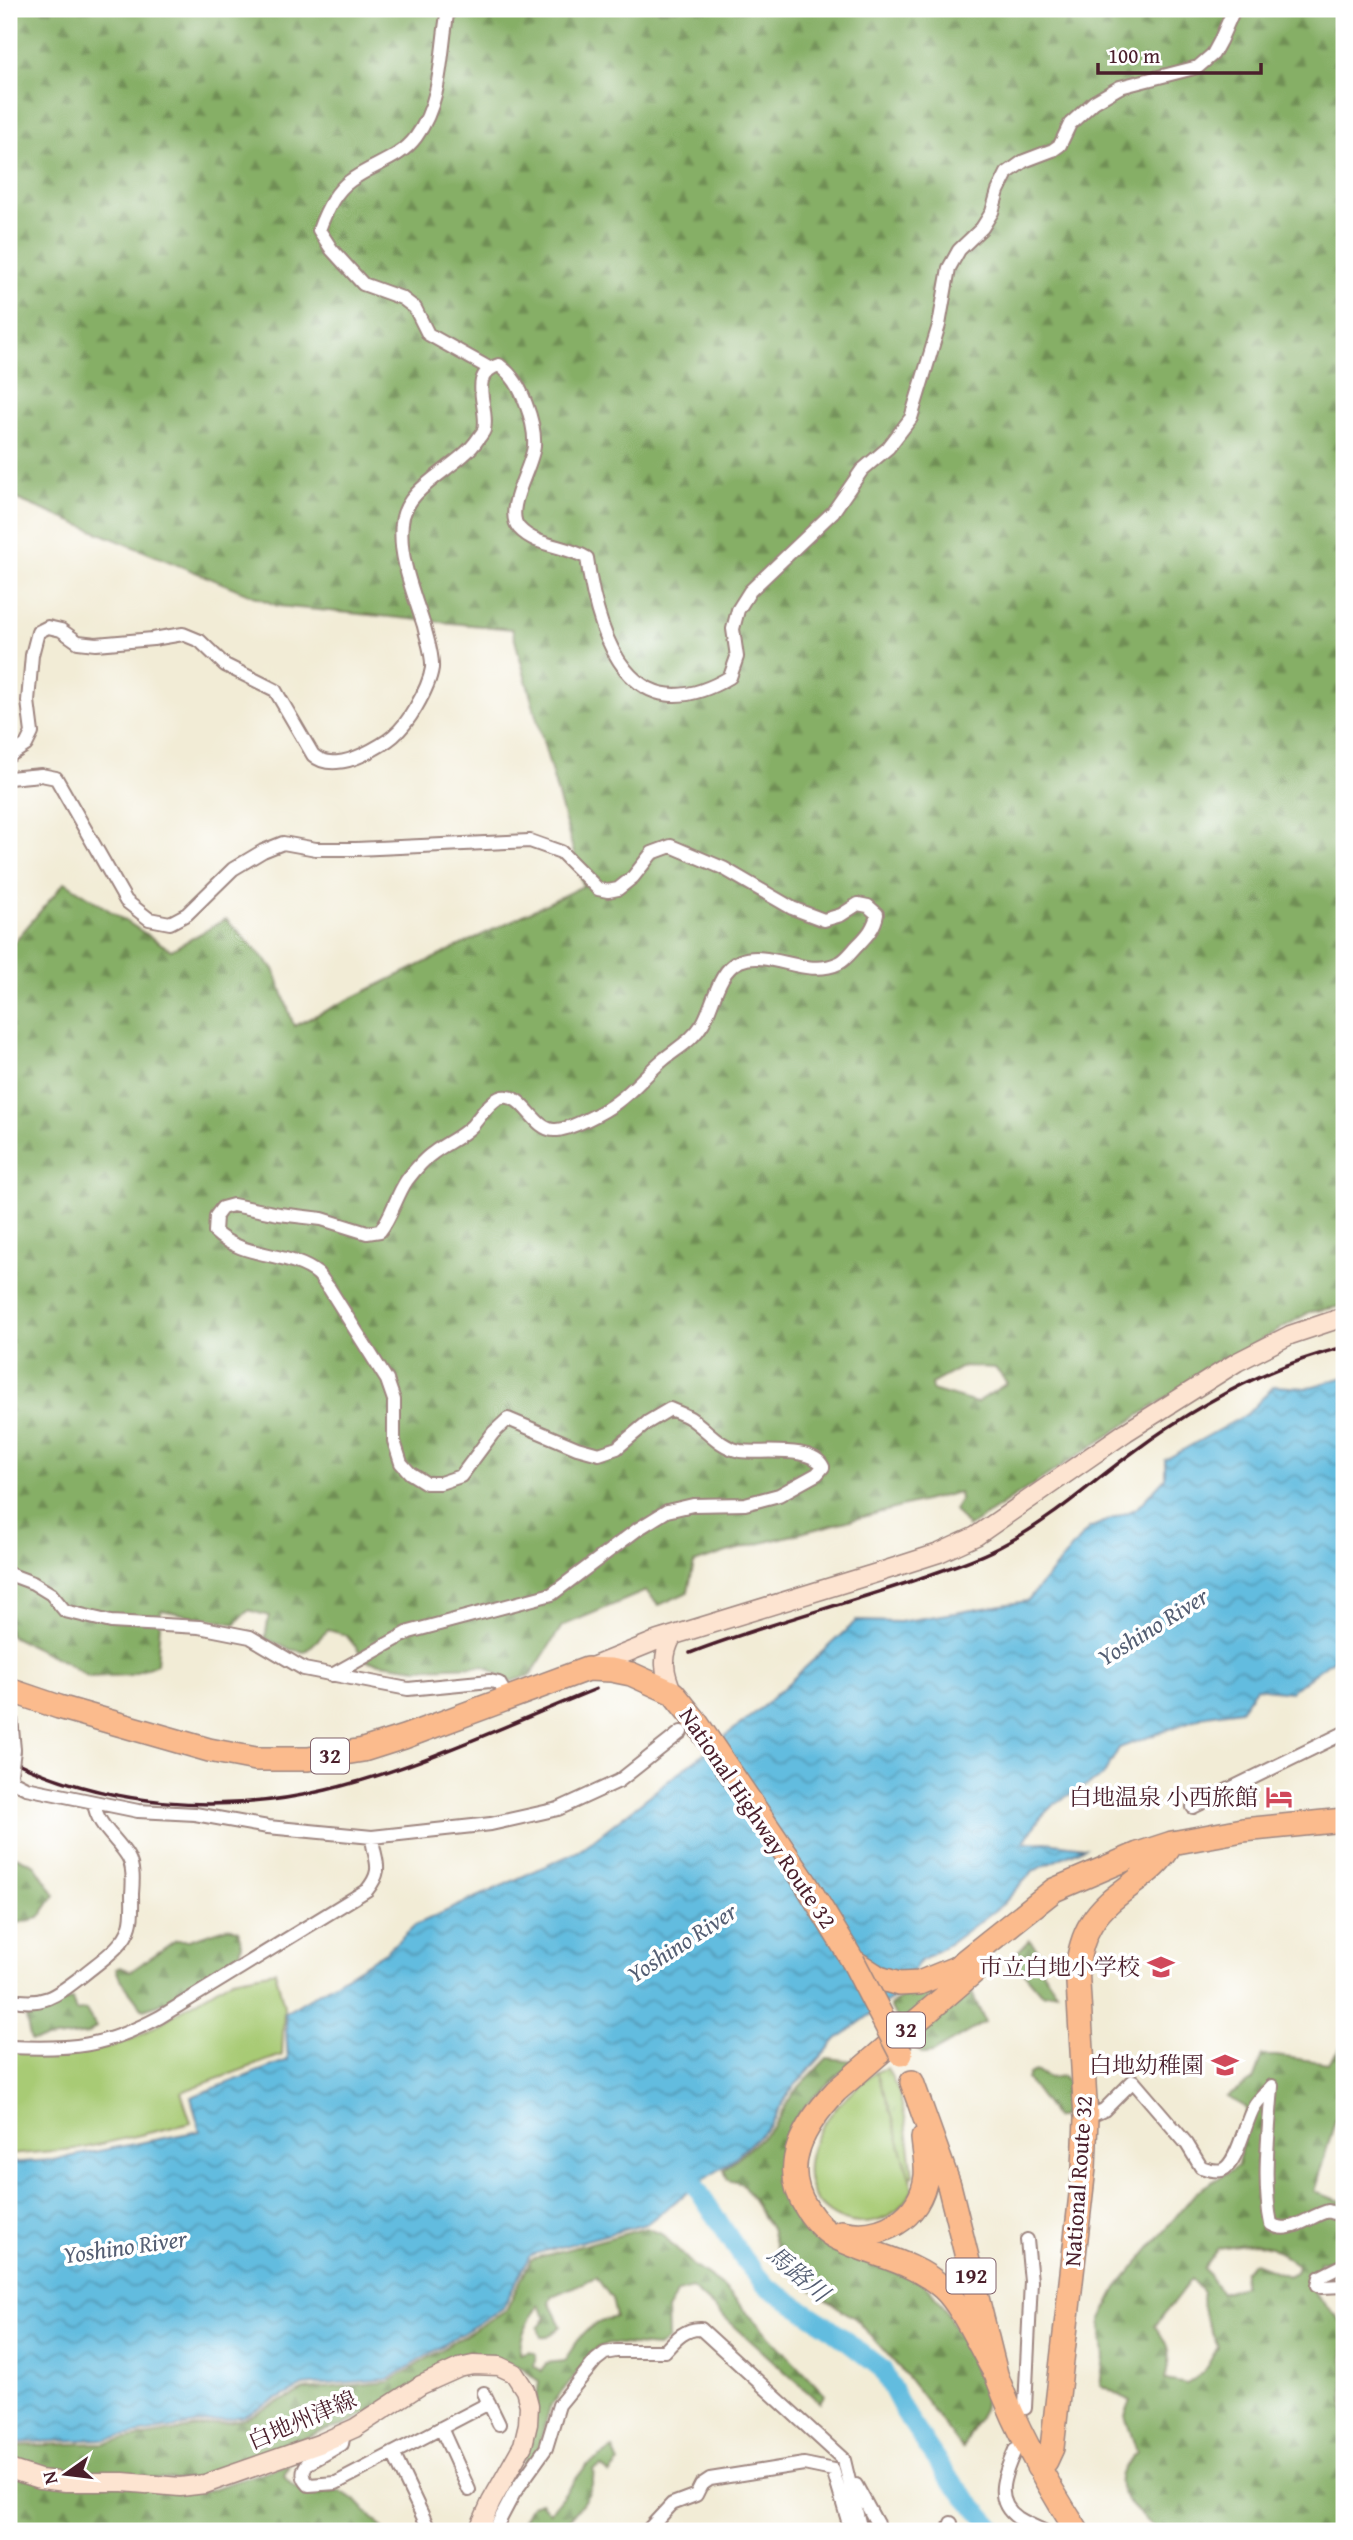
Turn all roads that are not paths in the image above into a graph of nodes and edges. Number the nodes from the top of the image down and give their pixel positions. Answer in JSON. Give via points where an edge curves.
{"nodes":[{"id":1,"x":448,"y":9,"type":"edge"},
{"id":2,"x":1234,"y":9,"type":"edge"},
{"id":3,"x":489,"y":368,"type":"junction"},
{"id":4,"x":9,"y":756,"type":"edge"},
{"id":5,"x":9,"y":778,"type":"edge"},
{"id":6,"x":1344,"y":1317,"type":"edge"},
{"id":7,"x":9,"y":1574,"type":"edge"},
{"id":8,"x":672,"y":1637,"type":"junction"},
{"id":9,"x":587,"y":1669,"type":"junction"},
{"id":10,"x":332,"y":1675,"type":"junction"},
{"id":11,"x":661,"y":1682,"type":"junction"},
{"id":12,"x":9,"y":1689,"type":"edge"},
{"id":13,"x":9,"y":1695,"type":"edge"},
{"id":14,"x":508,"y":1698,"type":"junction"},
{"id":15,"x":681,"y":1732,"type":"dead end"},
{"id":16,"x":1344,"y":1733,"type":"edge"},
{"id":17,"x":10,"y":1779,"type":"edge"},
{"id":18,"x":94,"y":1803,"type":"junction"},
{"id":19,"x":1193,"y":1807,"type":"dead end"},
{"id":20,"x":1344,"y":1819,"type":"edge"},
{"id":21,"x":372,"y":1837,"type":"junction"},
{"id":22,"x":1172,"y":1843,"type":"junction"},
{"id":23,"x":1092,"y":1875,"type":"junction"},
{"id":24,"x":853,"y":1961,"type":"junction"},
{"id":25,"x":9,"y":1999,"type":"edge"},
{"id":26,"x":9,"y":2047,"type":"edge"},
{"id":27,"x":912,"y":2082,"type":"junction"},
{"id":28,"x":1086,"y":2118,"type":"junction"},
{"id":29,"x":1344,"y":2216,"type":"edge"},
{"id":30,"x":817,"y":2221,"type":"junction"},
{"id":31,"x":1027,"y":2241,"type":"dead end"},
{"id":32,"x":967,"y":2259,"type":"junction"},
{"id":33,"x":1344,"y":2265,"type":"edge"},
{"id":34,"x":932,"y":2280,"type":"junction"},
{"id":35,"x":1344,"y":2286,"type":"edge"},
{"id":36,"x":996,"y":2374,"type":"junction"},
{"id":37,"x":1025,"y":2408,"type":"dead end"},
{"id":38,"x":499,"y":2424,"type":"dead end"},
{"id":39,"x":441,"y":2428,"type":"junction"},
{"id":40,"x":344,"y":2433,"type":"junction"},
{"id":41,"x":1015,"y":2450,"type":"dead end"},
{"id":42,"x":393,"y":2453,"type":"junction"},
{"id":43,"x":844,"y":2460,"type":"junction"},
{"id":44,"x":1038,"y":2467,"type":"junction"},
{"id":45,"x":9,"y":2469,"type":"edge"},
{"id":46,"x":469,"y":2490,"type":"dead end"},
{"id":47,"x":426,"y":2523,"type":"dead end"},
{"id":48,"x":478,"y":2531,"type":"edge"},
{"id":49,"x":494,"y":2531,"type":"edge"},
{"id":50,"x":647,"y":2531,"type":"edge"},
{"id":51,"x":851,"y":2531,"type":"edge"},
{"id":52,"x":862,"y":2531,"type":"edge"},
{"id":53,"x":881,"y":2531,"type":"edge"},
{"id":54,"x":1044,"y":2531,"type":"edge"},
{"id":55,"x":1077,"y":2531,"type":"edge"}],
"edges":[{"from":1,"to":3,"type":"street","via":[[439,81],[422,128],[392,159],[349,181],[325,212],[319,230],[363,284],[402,298],[415,309],[428,334]]},
{"from":2,"to":3,"type":"street","via":[[1213,54],[1198,67],[1120,87],[1070,124],[1060,145],[1007,173],[992,212],[949,268],[939,325],[911,418],[888,448],[862,470],[833,512],[750,591],[733,629],[735,668],[715,686],[666,696],[637,680],[613,653],[601,627],[587,558],[540,542],[519,528],[514,505],[535,444],[532,420],[511,373],[499,365]]},
{"from":3,"to":4,"type":"street","via":[[481,385],[484,430],[474,445],[405,509],[401,525],[405,565],[432,668],[405,727],[388,742],[358,757],[321,762],[275,690],[225,665],[200,642],[183,634],[96,644],[78,642],[48,626],[38,632],[32,655],[28,701],[32,733],[26,745]]},
{"from":5,"to":10,"type":"street","via":[[56,778],[126,901],[149,919],[170,923],[187,914],[233,869],[283,843],[316,849],[530,841],[561,852],[598,889],[608,891],[633,877],[652,853],[671,846],[824,920],[858,904],[877,914],[865,938],[840,963],[801,968],[757,958],[740,961],[723,976],[702,1024],[685,1045],[602,1111],[554,1130],[542,1125],[514,1098],[502,1097],[491,1103],[460,1137],[432,1153],[408,1179],[380,1231],[367,1233],[322,1219],[233,1205],[216,1216],[215,1232],[222,1238],[318,1275],[387,1380],[394,1400],[394,1441],[401,1463],[426,1483],[461,1476],[508,1419],[598,1454],[617,1448],[670,1409],[725,1446],[812,1456],[823,1467],[779,1495],[744,1504],[667,1511],[552,1594],[410,1632]]},
{"from":6,"to":8,"type":"street","via":[[1290,1335],[1237,1362],[976,1536],[927,1557]]},
{"from":7,"to":10,"type":"street","via":[[51,1594],[65,1611],[111,1622],[198,1627],[250,1637],[304,1669]]},
{"from":8,"to":9,"type":"street"},
{"from":8,"to":11,"type":"street"},
{"from":9,"to":11,"type":"highway","number":"32"},
{"from":9,"to":14,"type":"highway","number":"32"},
{"from":10,"to":14,"type":"street","via":[[408,1689],[490,1681],[499,1683]]},
{"from":11,"to":24,"type":"highway","name":"National Highway Route 32","number":"32","via":[[694,1719],[792,1861]]},
{"from":12,"to":14,"type":"highway","number":"32","via":[[196,1747],[256,1759],[307,1759],[363,1750]]},
{"from":13,"to":17,"type":"street","bridge":true,"via":[[14,1750]]},
{"from":15,"to":21,"type":"street","via":[[619,1781],[558,1809],[491,1824]]},
{"from":16,"to":19,"type":"street"},
{"from":17,"to":18,"type":"street","via":[[26,1788]]},
{"from":18,"to":21,"type":"street","via":[[268,1828]]},
{"from":18,"to":25,"type":"street","via":[[97,1818],[131,1865],[131,1925],[101,1960],[60,1993],[30,2002]]},
{"from":20,"to":22,"type":"highway","name":"National Highway Route 32","number":"32"},
{"from":21,"to":26,"type":"street","via":[[377,1878],[367,1890],[160,2017],[128,2034],[83,2046]]},
{"from":22,"to":23,"type":"highway","name":"National Highway Route 32","number":"32"},
{"from":22,"to":28,"type":"highway","name":"National Route 32","via":[[1153,1870],[1109,1903],[1081,1943],[1077,1966]]},
{"from":23,"to":24,"type":"highway","name":"National Highway Route 32","number":"32","via":[[1054,1890],[956,1968],[919,1983],[899,1984],[880,1978]]},
{"from":23,"to":30,"type":"highway","name":"National Highway Route 32","number":"32","via":[[1057,1900],[818,2111],[800,2141],[794,2168],[801,2198]]},
{"from":24,"to":27,"type":"highway","name":"National Highway Route 32","number":"32","bridge":true},
{"from":27,"to":30,"type":"highway","name":"National Highway Route 32","number":"32","via":[[926,2175],[916,2204],[895,2225],[865,2235],[838,2231]]},
{"from":27,"to":32,"type":"highway","number":"192","via":[[949,2185]]},
{"from":28,"to":29,"type":"street","via":[[1104,2110],[1133,2081],[1200,2166],[1223,2170],[1235,2154],[1254,2106],[1272,2086],[1266,2178],[1271,2224],[1279,2230],[1328,2211]]},
{"from":28,"to":44,"type":"highway","name":"National Route 32","via":[[1052,2448]]},
{"from":30,"to":34,"type":"highway","via":[[834,2237],[904,2263]]},
{"from":31,"to":37,"type":"street","via":[[1031,2281]]},
{"from":32,"to":34,"type":"highway"},
{"from":32,"to":36,"type":"highway","number":"192"},
{"from":33,"to":35,"type":"street","via":[[1318,2281],[1319,2287]]},
{"from":34,"to":36,"type":"highway","via":[[955,2302]]},
{"from":36,"to":44,"type":"highway","number":"192"},
{"from":38,"to":39,"type":"street","via":[[486,2398]]},
{"from":39,"to":42,"type":"street"},
{"from":39,"to":46,"type":"street"},
{"from":40,"to":42,"type":"street","via":[[342,2444],[307,2464],[305,2482],[309,2485],[337,2483]]},
{"from":40,"to":45,"type":"street","name":"白地州津線","via":[[205,2484],[180,2487],[66,2482]]},
{"from":40,"to":48,"type":"street","name":"白地州津線","via":[[421,2385],[459,2368],[499,2366],[514,2373],[525,2390],[528,2424],[523,2445]]},
{"from":41,"to":54,"type":"street","via":[[1003,2477],[1005,2503],[1019,2519]]},
{"from":42,"to":47,"type":"street"},
{"from":43,"to":49,"type":"street","via":[[701,2329],[692,2329],[664,2351],[616,2351],[596,2360],[559,2405],[546,2448]]},
{"from":43,"to":52,"type":"street"},
{"from":43,"to":53,"type":"street"},
{"from":44,"to":55,"type":"highway","number":"192"},
{"from":50,"to":51,"type":"street","via":[[671,2504],[695,2495],[710,2479],[804,2464],[834,2470]]}]}
